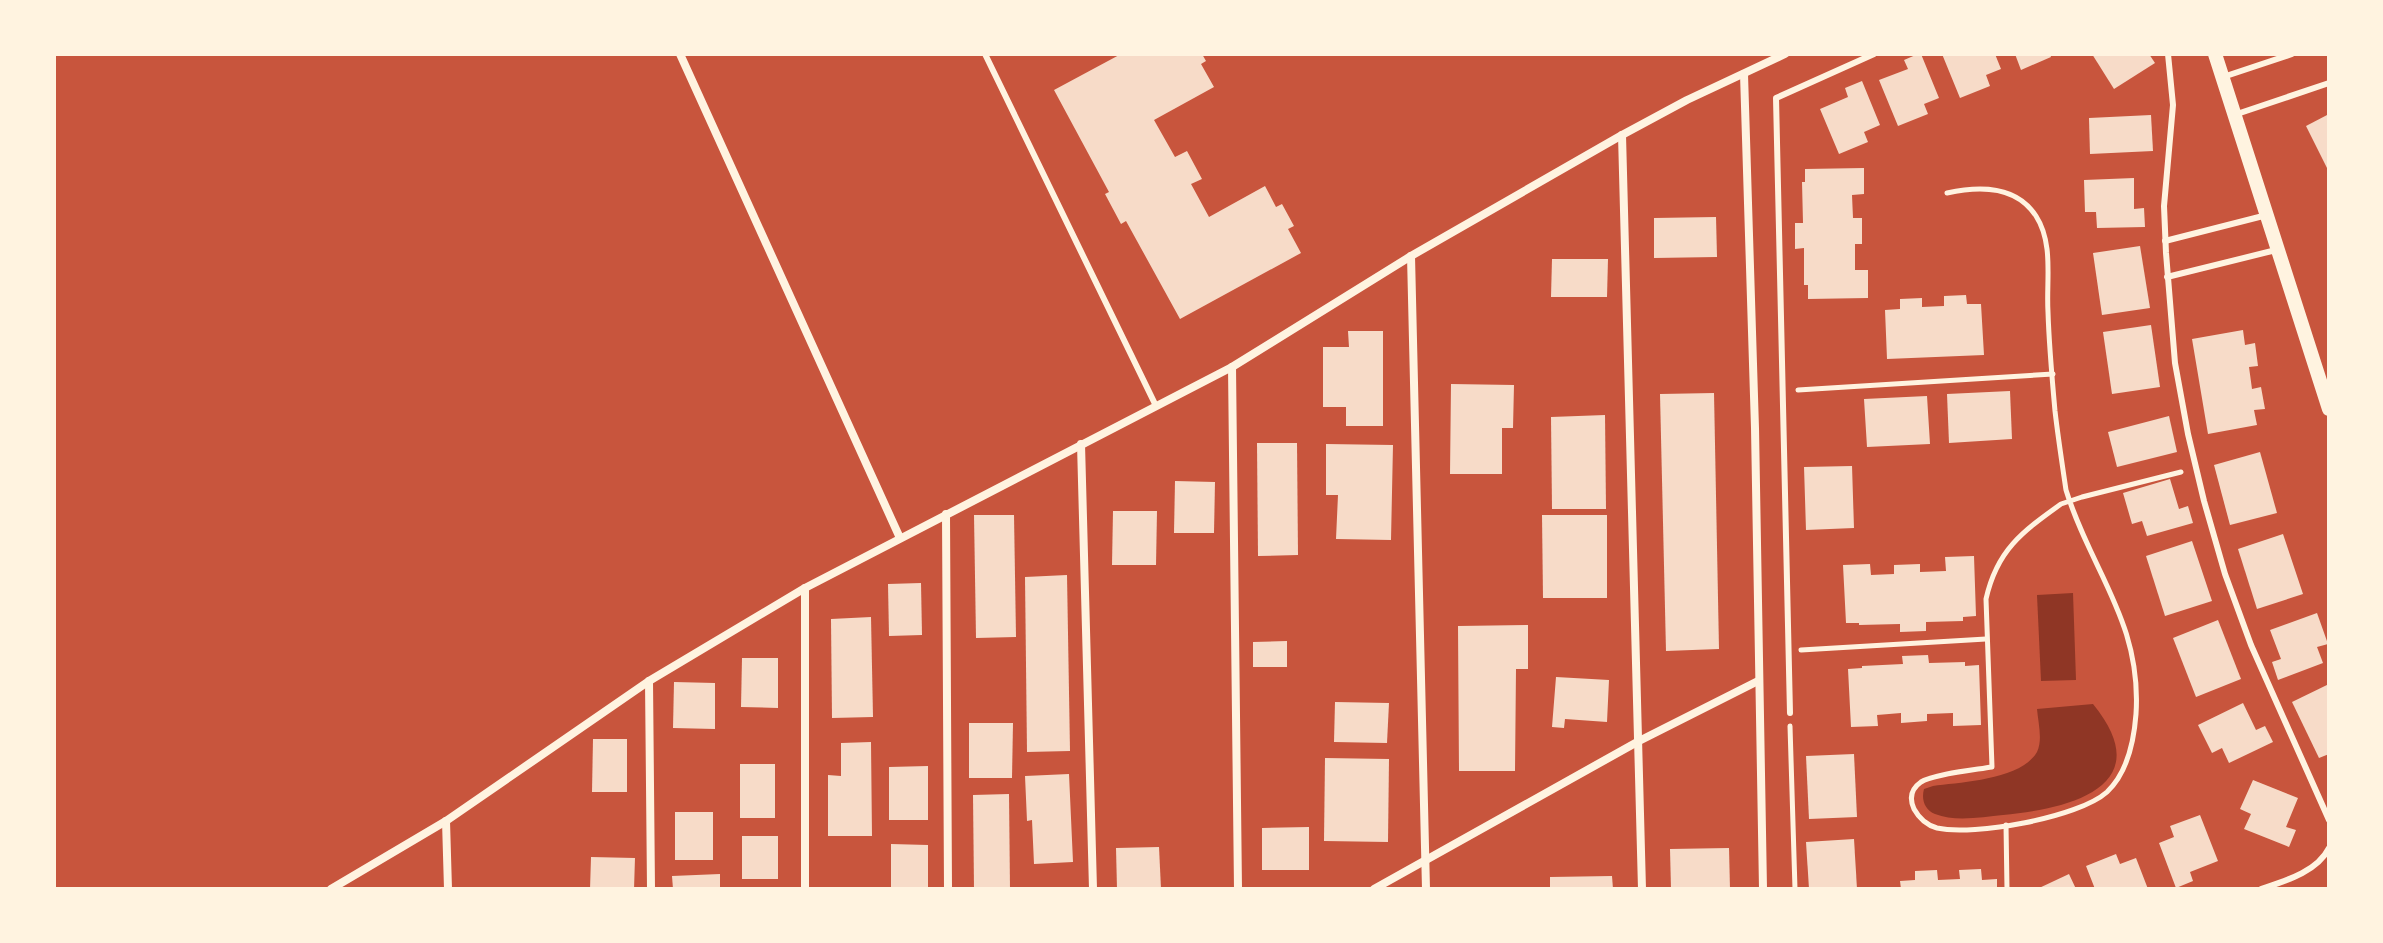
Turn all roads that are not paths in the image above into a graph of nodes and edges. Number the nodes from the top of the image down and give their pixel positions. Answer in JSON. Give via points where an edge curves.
{"nodes":[{"id":1,"x":680,"y":54,"type":"edge"},
{"id":2,"x":985,"y":54,"type":"edge"},
{"id":3,"x":1785,"y":54,"type":"edge"},
{"id":4,"x":1874,"y":54,"type":"edge"},
{"id":5,"x":2168,"y":54,"type":"edge"},
{"id":6,"x":2215,"y":54,"type":"edge"},
{"id":7,"x":2292,"y":54,"type":"edge"},
{"id":8,"x":1744,"y":74,"type":"junction"},
{"id":9,"x":2222,"y":77,"type":"junction"},
{"id":10,"x":2329,"y":83,"type":"edge"},
{"id":11,"x":2234,"y":115,"type":"junction"},
{"id":12,"x":1622,"y":135,"type":"junction"},
{"id":13,"x":2267,"y":215,"type":"junction"},
{"id":14,"x":2165,"y":241,"type":"junction"},
{"id":15,"x":2278,"y":249,"type":"junction"},
{"id":16,"x":1411,"y":256,"type":"junction"},
{"id":17,"x":2167,"y":277,"type":"junction"},
{"id":18,"x":1232,"y":367,"type":"junction"},
{"id":19,"x":1156,"y":406,"type":"junction"},
{"id":20,"x":2329,"y":409,"type":"edge"},
{"id":21,"x":1081,"y":444,"type":"junction"},
{"id":22,"x":946,"y":514,"type":"junction"},
{"id":23,"x":900,"y":538,"type":"junction"},
{"id":24,"x":805,"y":588,"type":"junction"},
{"id":25,"x":649,"y":681,"type":"junction"},
{"id":26,"x":1758,"y":681,"type":"junction"},
{"id":27,"x":1790,"y":713,"type":"road end"},
{"id":28,"x":1639,"y":741,"type":"junction"},
{"id":29,"x":2329,"y":820,"type":"edge"},
{"id":30,"x":446,"y":821,"type":"junction"},
{"id":31,"x":2329,"y":848,"type":"edge"},
{"id":32,"x":1425,"y":860,"type":"junction"},
{"id":33,"x":331,"y":889,"type":"edge"},
{"id":34,"x":448,"y":889,"type":"edge"},
{"id":35,"x":651,"y":889,"type":"edge"},
{"id":36,"x":805,"y":889,"type":"edge"},
{"id":37,"x":948,"y":889,"type":"edge"},
{"id":38,"x":1093,"y":889,"type":"edge"},
{"id":39,"x":1238,"y":889,"type":"edge"},
{"id":40,"x":1374,"y":889,"type":"edge"},
{"id":41,"x":1426,"y":889,"type":"edge"},
{"id":42,"x":1642,"y":889,"type":"edge"},
{"id":43,"x":1763,"y":889,"type":"edge"},
{"id":44,"x":2261,"y":889,"type":"edge"}],
"edges":[{"from":1,"to":23,"type":"street"},
{"from":2,"to":19,"type":"lane"},
{"from":3,"to":8,"type":"street"},
{"from":4,"to":27,"type":"lane","via":[[1776,98]]},
{"from":5,"to":14,"type":"lane","via":[[2173,105]]},
{"from":6,"to":9,"type":"street"},
{"from":7,"to":9,"type":"lane"},
{"from":8,"to":12,"type":"street"},
{"from":8,"to":26,"type":"street"},
{"from":9,"to":11,"type":"street"},
{"from":10,"to":11,"type":"lane"},
{"from":11,"to":13,"type":"street"},
{"from":12,"to":16,"type":"street"},
{"from":12,"to":28,"type":"street"},
{"from":13,"to":14,"type":"lane"},
{"from":13,"to":15,"type":"street"},
{"from":14,"to":17,"type":"lane"},
{"from":15,"to":17,"type":"lane"},
{"from":15,"to":20,"type":"street"},
{"from":16,"to":18,"type":"street"},
{"from":16,"to":32,"type":"street"},
{"from":17,"to":29,"type":"lane","via":[[2175,363],[2225,574]]},
{"from":18,"to":19,"type":"street"},
{"from":18,"to":39,"type":"street"},
{"from":19,"to":21,"type":"street"},
{"from":21,"to":22,"type":"street"},
{"from":21,"to":38,"type":"street"},
{"from":22,"to":23,"type":"street"},
{"from":22,"to":37,"type":"street"},
{"from":23,"to":24,"type":"street"},
{"from":24,"to":25,"type":"street"},
{"from":24,"to":36,"type":"street"},
{"from":25,"to":30,"type":"street"},
{"from":25,"to":35,"type":"street"},
{"from":26,"to":28,"type":"street"},
{"from":26,"to":43,"type":"street"},
{"from":28,"to":32,"type":"street"},
{"from":28,"to":42,"type":"street"},
{"from":30,"to":33,"type":"street"},
{"from":30,"to":34,"type":"street"},
{"from":31,"to":44,"type":"lane","via":[[2313,867]]},
{"from":32,"to":40,"type":"street"},
{"from":32,"to":41,"type":"street"}]}
